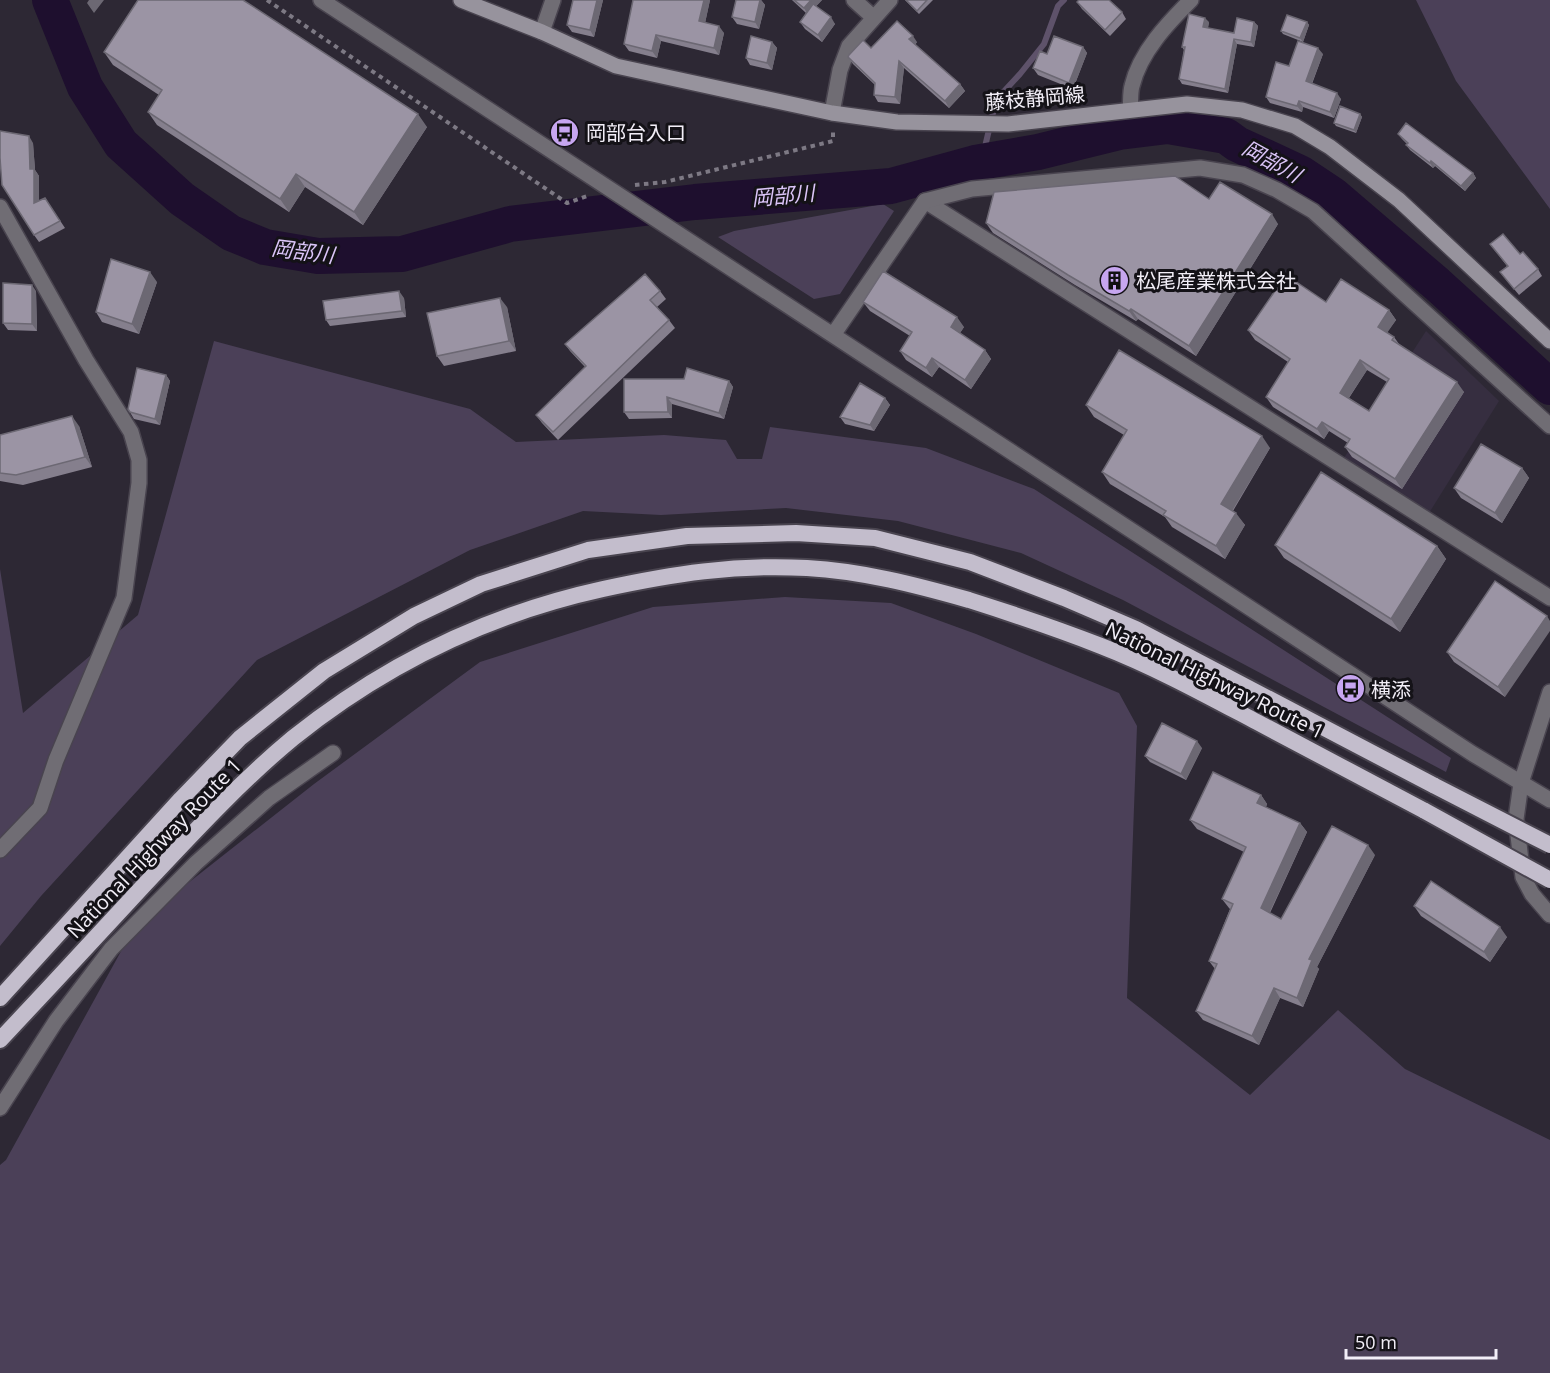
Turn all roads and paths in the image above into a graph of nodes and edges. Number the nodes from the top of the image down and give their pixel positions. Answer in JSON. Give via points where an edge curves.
{"nodes":[{"id":1,"x":321,"y":0,"type":"edge"},
{"id":2,"x":460,"y":0,"type":"edge"},
{"id":3,"x":553,"y":0,"type":"edge"},
{"id":4,"x":854,"y":0,"type":"edge"},
{"id":5,"x":890,"y":0,"type":"edge"},
{"id":6,"x":1191,"y":0,"type":"edge"},
{"id":7,"x":874,"y":18,"type":"junction"},
{"id":8,"x":542,"y":33,"type":"junction"},
{"id":9,"x":1130,"y":109,"type":"junction"},
{"id":10,"x":832,"y":113,"type":"junction"},
{"id":11,"x":925,"y":201,"type":"junction"},
{"id":12,"x":0,"y":207,"type":"edge"},
{"id":13,"x":833,"y":335,"type":"junction"},
{"id":14,"x":1550,"y":341,"type":"edge"},
{"id":15,"x":1550,"y":426,"type":"edge"},
{"id":16,"x":1550,"y":598,"type":"edge"},
{"id":17,"x":1550,"y":692,"type":"edge"},
{"id":18,"x":333,"y":753,"type":"dead end"},
{"id":19,"x":1521,"y":783,"type":"junction"},
{"id":20,"x":1550,"y":800,"type":"edge"},
{"id":21,"x":1550,"y":845,"type":"edge"},
{"id":22,"x":0,"y":850,"type":"edge"},
{"id":23,"x":1550,"y":880,"type":"edge"},
{"id":24,"x":1550,"y":915,"type":"edge"},
{"id":25,"x":0,"y":998,"type":"edge"},
{"id":26,"x":0,"y":1040,"type":"edge"},
{"id":27,"x":0,"y":1108,"type":"edge"}],
"edges":[{"from":1,"to":13,"type":"street"},
{"from":2,"to":8,"type":"main road","name":"藤枝静岡線"},
{"from":3,"to":8,"type":"street"},
{"from":4,"to":7,"type":"street"},
{"from":5,"to":7,"type":"street"},
{"from":6,"to":9,"type":"street","via":[[1151,45],[1140,64],[1132,86]]},
{"from":7,"to":10,"type":"street","via":[[849,46]]},
{"from":8,"to":10,"type":"main road","name":"藤枝静岡線","via":[[616,66]]},
{"from":9,"to":10,"type":"main road","name":"藤枝静岡線","via":[[1008,124],[967,125],[897,122]]},
{"from":9,"to":14,"type":"main road","name":"藤枝静岡線","via":[[1187,104],[1242,110],[1296,126],[1399,200]]},
{"from":11,"to":13,"type":"street"},
{"from":11,"to":15,"type":"street","via":[[972,189],[1200,168],[1242,175],[1313,211]]},
{"from":11,"to":16,"type":"street"},
{"from":12,"to":22,"type":"street","via":[[131,432],[139,460],[124,598],[40,808]]},
{"from":13,"to":19,"type":"street"},
{"from":17,"to":19,"type":"street"},
{"from":18,"to":27,"type":"street","via":[[269,798],[196,863],[111,950],[56,1021]]},
{"from":19,"to":20,"type":"street"},
{"from":19,"to":24,"type":"street","via":[[1516,819],[1522,877]]},
{"from":21,"to":25,"type":"highway","name":"National Highway Route 1","bridge":true,"via":[[1136,629],[970,562],[875,538],[796,533],[687,536],[588,550],[481,584],[414,616],[324,671],[240,738]]},
{"from":23,"to":26,"type":"highway","name":"National Highway Route 1","bridge":true,"via":[[1197,690],[1105,647],[1020,616],[854,572],[757,567],[708,570],[558,599],[498,619],[384,674],[341,702],[227,797]]}]}
